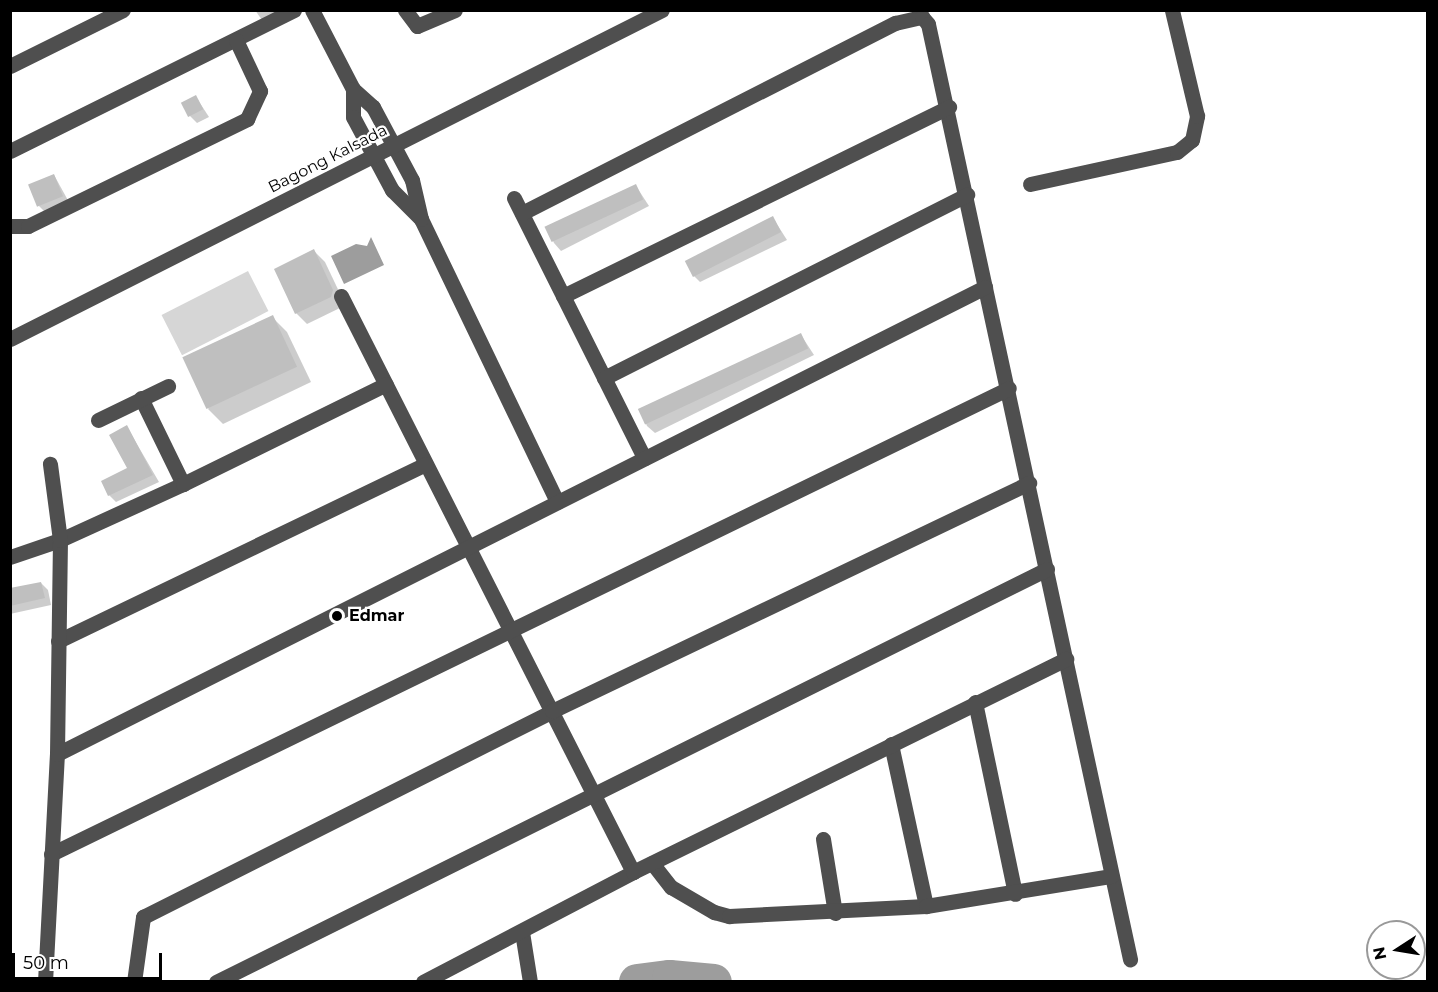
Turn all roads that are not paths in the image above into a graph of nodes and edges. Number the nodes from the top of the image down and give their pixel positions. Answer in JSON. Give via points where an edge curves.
{"nodes":[{"id":1,"x":123,"y":10,"type":"edge"},
{"id":2,"x":294,"y":10,"type":"edge"},
{"id":3,"x":312,"y":10,"type":"edge"},
{"id":4,"x":405,"y":10,"type":"edge"},
{"id":5,"x":455,"y":10,"type":"edge"},
{"id":6,"x":662,"y":10,"type":"edge"},
{"id":7,"x":1172,"y":10,"type":"edge"},
{"id":8,"x":236,"y":40,"type":"junction"},
{"id":9,"x":10,"y":66,"type":"edge"},
{"id":10,"x":353,"y":89,"type":"junction"},
{"id":11,"x":949,"y":107,"type":"junction"},
{"id":12,"x":393,"y":146,"type":"junction"},
{"id":13,"x":10,"y":151,"type":"edge"},
{"id":14,"x":374,"y":156,"type":"junction"},
{"id":15,"x":1030,"y":184,"type":"dead end"},
{"id":16,"x":968,"y":195,"type":"junction"},
{"id":17,"x":514,"y":198,"type":"dead end"},
{"id":18,"x":522,"y":213,"type":"junction"},
{"id":19,"x":421,"y":219,"type":"junction"},
{"id":20,"x":10,"y":226,"type":"edge"},
{"id":21,"x":985,"y":287,"type":"junction"},
{"id":22,"x":341,"y":296,"type":"dead end"},
{"id":23,"x":563,"y":296,"type":"junction"},
{"id":24,"x":10,"y":339,"type":"edge"},
{"id":25,"x":604,"y":378,"type":"junction"},
{"id":26,"x":386,"y":384,"type":"junction"},
{"id":27,"x":168,"y":386,"type":"dead end"},
{"id":28,"x":1008,"y":388,"type":"junction"},
{"id":29,"x":141,"y":398,"type":"junction"},
{"id":30,"x":98,"y":420,"type":"dead end"},
{"id":31,"x":644,"y":458,"type":"junction"},
{"id":32,"x":50,"y":464,"type":"dead end"},
{"id":33,"x":426,"y":464,"type":"junction"},
{"id":34,"x":1029,"y":483,"type":"junction"},
{"id":35,"x":183,"y":484,"type":"junction"},
{"id":36,"x":557,"y":502,"type":"junction"},
{"id":37,"x":60,"y":540,"type":"junction"},
{"id":38,"x":468,"y":547,"type":"junction"},
{"id":39,"x":10,"y":557,"type":"edge"},
{"id":40,"x":1047,"y":569,"type":"junction"},
{"id":41,"x":511,"y":631,"type":"junction"},
{"id":42,"x":58,"y":641,"type":"junction"},
{"id":43,"x":1066,"y":659,"type":"junction"},
{"id":44,"x":975,"y":702,"type":"junction"},
{"id":45,"x":552,"y":711,"type":"junction"},
{"id":46,"x":891,"y":744,"type":"junction"},
{"id":47,"x":57,"y":754,"type":"junction"},
{"id":48,"x":593,"y":792,"type":"junction"},
{"id":49,"x":823,"y":839,"type":"dead end"},
{"id":50,"x":51,"y":854,"type":"junction"},
{"id":51,"x":652,"y":863,"type":"junction"},
{"id":52,"x":633,"y":872,"type":"junction"},
{"id":53,"x":1112,"y":876,"type":"junction"},
{"id":54,"x":1015,"y":894,"type":"junction"},
{"id":55,"x":926,"y":906,"type":"junction"},
{"id":56,"x":836,"y":913,"type":"junction"},
{"id":57,"x":522,"y":932,"type":"junction"},
{"id":58,"x":1130,"y":959,"type":"dead end"},
{"id":59,"x":45,"y":981,"type":"edge"},
{"id":60,"x":134,"y":981,"type":"edge"},
{"id":61,"x":216,"y":981,"type":"edge"},
{"id":62,"x":423,"y":981,"type":"edge"},
{"id":63,"x":530,"y":981,"type":"edge"}],
"edges":[{"from":1,"to":9,"type":"street"},
{"from":2,"to":8,"type":"street"},
{"from":3,"to":10,"type":"street"},
{"from":4,"to":5,"type":"street","via":[[417,26]]},
{"from":6,"to":12,"type":"street","name":"Bagong Kalsada"},
{"from":7,"to":15,"type":"street","via":[[1197,116],[1192,140],[1177,152]]},
{"from":8,"to":13,"type":"street"},
{"from":8,"to":20,"type":"street","via":[[260,91],[248,119],[28,226]]},
{"from":10,"to":12,"type":"street","via":[[373,107]]},
{"from":10,"to":14,"type":"street","via":[[353,117]]},
{"from":11,"to":16,"type":"street"},
{"from":11,"to":18,"type":"street","via":[[928,24],[922,17],[911,18]]},
{"from":11,"to":23,"type":"street"},
{"from":12,"to":14,"type":"street","name":"Bagong Kalsada"},
{"from":12,"to":19,"type":"street","via":[[412,180]]},
{"from":14,"to":19,"type":"street","via":[[392,190]]},
{"from":14,"to":24,"type":"street","name":"Bagong Kalsada"},
{"from":16,"to":21,"type":"street"},
{"from":16,"to":25,"type":"street"},
{"from":17,"to":18,"type":"street"},
{"from":18,"to":23,"type":"street"},
{"from":19,"to":36,"type":"street"},
{"from":21,"to":28,"type":"street"},
{"from":21,"to":31,"type":"street"},
{"from":22,"to":26,"type":"street"},
{"from":23,"to":25,"type":"street"},
{"from":25,"to":31,"type":"street"},
{"from":26,"to":33,"type":"street"},
{"from":26,"to":35,"type":"street"},
{"from":27,"to":29,"type":"street"},
{"from":28,"to":34,"type":"street"},
{"from":28,"to":41,"type":"street"},
{"from":29,"to":30,"type":"street"},
{"from":29,"to":35,"type":"street"},
{"from":31,"to":36,"type":"street"},
{"from":32,"to":37,"type":"street"},
{"from":33,"to":38,"type":"street"},
{"from":33,"to":42,"type":"street"},
{"from":34,"to":40,"type":"street"},
{"from":34,"to":45,"type":"street"},
{"from":35,"to":37,"type":"street"},
{"from":36,"to":38,"type":"street"},
{"from":37,"to":39,"type":"street"},
{"from":37,"to":42,"type":"street"},
{"from":38,"to":41,"type":"street"},
{"from":38,"to":47,"type":"street"},
{"from":40,"to":43,"type":"street"},
{"from":40,"to":48,"type":"street"},
{"from":41,"to":45,"type":"street"},
{"from":41,"to":50,"type":"street"},
{"from":42,"to":47,"type":"street"},
{"from":43,"to":44,"type":"street"},
{"from":43,"to":53,"type":"street"},
{"from":44,"to":46,"type":"street"},
{"from":44,"to":54,"type":"street"},
{"from":45,"to":48,"type":"street"},
{"from":45,"to":60,"type":"street","via":[[143,917]]},
{"from":46,"to":51,"type":"street"},
{"from":46,"to":55,"type":"street"},
{"from":47,"to":50,"type":"street"},
{"from":48,"to":52,"type":"street"},
{"from":48,"to":61,"type":"street"},
{"from":49,"to":56,"type":"street"},
{"from":50,"to":59,"type":"street"},
{"from":51,"to":52,"type":"street"},
{"from":51,"to":56,"type":"street","via":[[671,887],[714,912],[729,916]]},
{"from":52,"to":57,"type":"street"},
{"from":53,"to":54,"type":"street"},
{"from":53,"to":58,"type":"street"},
{"from":54,"to":55,"type":"street"},
{"from":55,"to":56,"type":"street"},
{"from":57,"to":62,"type":"street"},
{"from":57,"to":63,"type":"street"}]}
